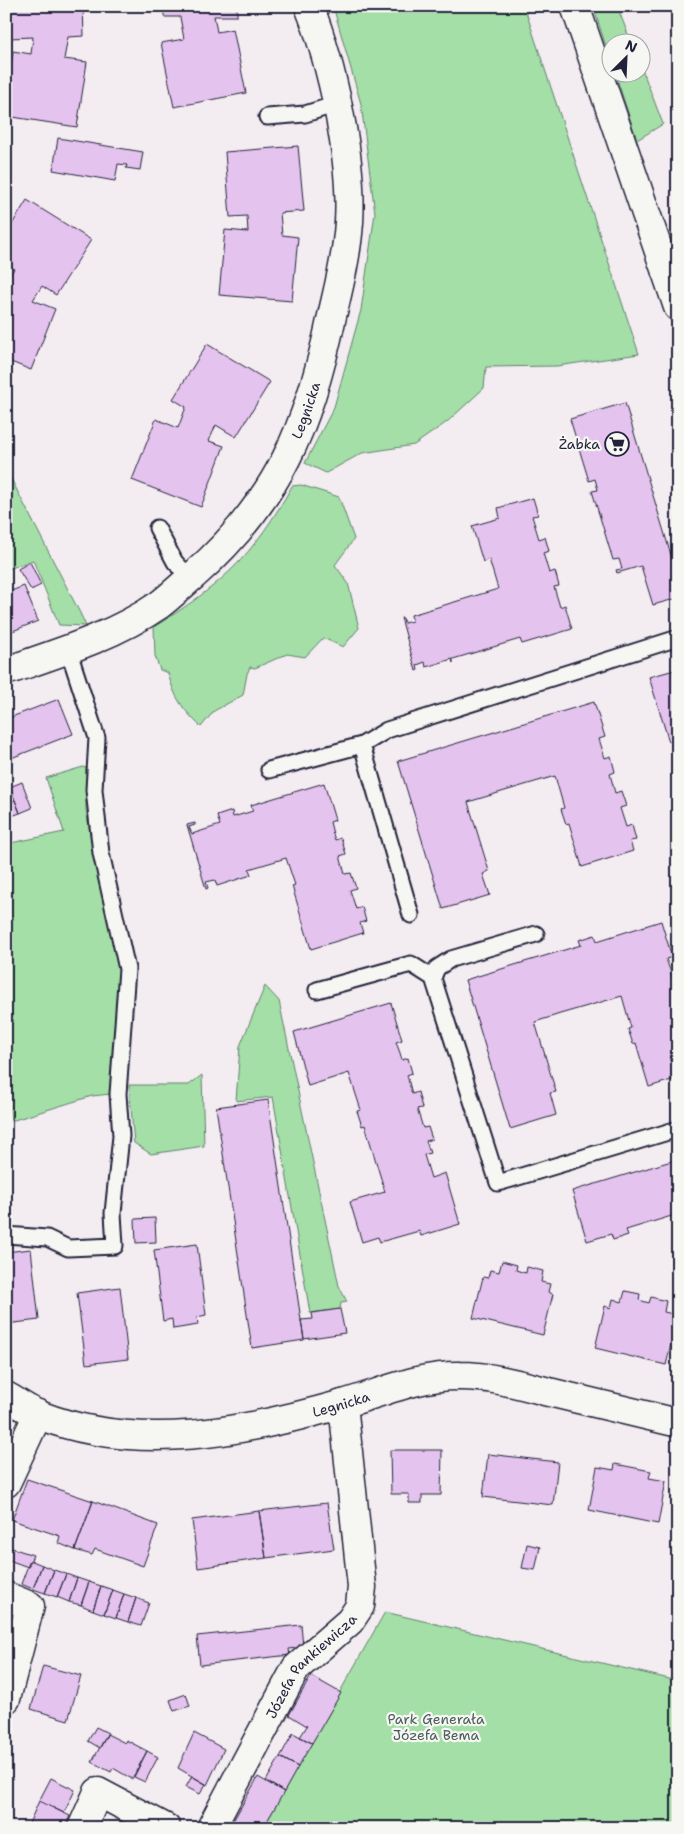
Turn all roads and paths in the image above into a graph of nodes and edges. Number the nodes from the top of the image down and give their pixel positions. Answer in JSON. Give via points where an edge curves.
{"nodes":[{"id":1,"x":309,"y":6,"type":"edge"},
{"id":2,"x":575,"y":6,"type":"edge"},
{"id":3,"x":337,"y":104,"type":"junction"},
{"id":4,"x":267,"y":117,"type":"dead end"},
{"id":5,"x":670,"y":260,"type":"edge"},
{"id":6,"x":677,"y":302,"type":"edge"},
{"id":7,"x":157,"y":528,"type":"dead end"},
{"id":8,"x":190,"y":578,"type":"junction"},
{"id":9,"x":678,"y":638,"type":"edge"},
{"id":10,"x":68,"y":649,"type":"junction"},
{"id":11,"x":6,"y":671,"type":"edge"},
{"id":12,"x":362,"y":745,"type":"junction"},
{"id":13,"x":269,"y":770,"type":"dead end"},
{"id":14,"x":411,"y":915,"type":"dead end"},
{"id":15,"x":536,"y":934,"type":"dead end"},
{"id":16,"x":434,"y":978,"type":"junction"},
{"id":17,"x":317,"y":990,"type":"dead end"},
{"id":18,"x":678,"y":1129,"type":"edge"},
{"id":19,"x":6,"y":1236,"type":"edge"},
{"id":20,"x":6,"y":1396,"type":"edge"},
{"id":21,"x":343,"y":1404,"type":"junction"},
{"id":22,"x":38,"y":1414,"type":"junction"},
{"id":23,"x":678,"y":1423,"type":"edge"},
{"id":24,"x":6,"y":1483,"type":"edge"},
{"id":25,"x":6,"y":1596,"type":"edge"},
{"id":26,"x":6,"y":1699,"type":"edge"},
{"id":27,"x":82,"y":1828,"type":"edge"},
{"id":28,"x":166,"y":1828,"type":"edge"},
{"id":29,"x":211,"y":1828,"type":"edge"}],
"edges":[{"from":1,"to":3,"type":"street","name":"Legnicka","via":[[319,30]]},
{"from":2,"to":5,"type":"street"},
{"from":3,"to":4,"type":"lane","via":[[305,114]]},
{"from":3,"to":8,"type":"street","name":"Legnicka","via":[[348,181],[349,222],[341,277],[320,372],[284,466],[260,505],[217,554]]},
{"from":5,"to":6,"type":"street"},
{"from":7,"to":8,"type":"lane","via":[[175,562]]},
{"from":8,"to":10,"type":"street","name":"Legnicka","via":[[159,605],[114,630]]},
{"from":9,"to":12,"type":"lane","via":[[387,730]]},
{"from":10,"to":11,"type":"street","name":"Legnicka"},
{"from":10,"to":19,"type":"lane","via":[[97,738],[94,790],[101,853],[127,968],[118,1094],[121,1136],[112,1213],[115,1246],[68,1248],[47,1238]]},
{"from":12,"to":13,"type":"lane"},
{"from":12,"to":14,"type":"lane"},
{"from":15,"to":16,"type":"lane","via":[[451,959],[437,968]]},
{"from":16,"to":17,"type":"lane","via":[[411,964]]},
{"from":16,"to":18,"type":"lane","via":[[498,1183]]},
{"from":20,"to":22,"type":"street","name":"Legnicka"},
{"from":21,"to":22,"type":"street","name":"Legnicka","via":[[223,1432],[173,1437],[129,1435],[74,1426]]},
{"from":21,"to":23,"type":"street","name":"Legnicka","via":[[424,1379],[459,1376],[497,1379]]},
{"from":21,"to":29,"type":"street","name":"Józefa Pankiewicza","via":[[362,1587],[360,1606],[350,1620],[296,1668]]},
{"from":22,"to":24,"type":"street"},
{"from":25,"to":26,"type":"street","via":[[30,1606]]},
{"from":27,"to":28,"type":"street","via":[[98,1792]]}]}
